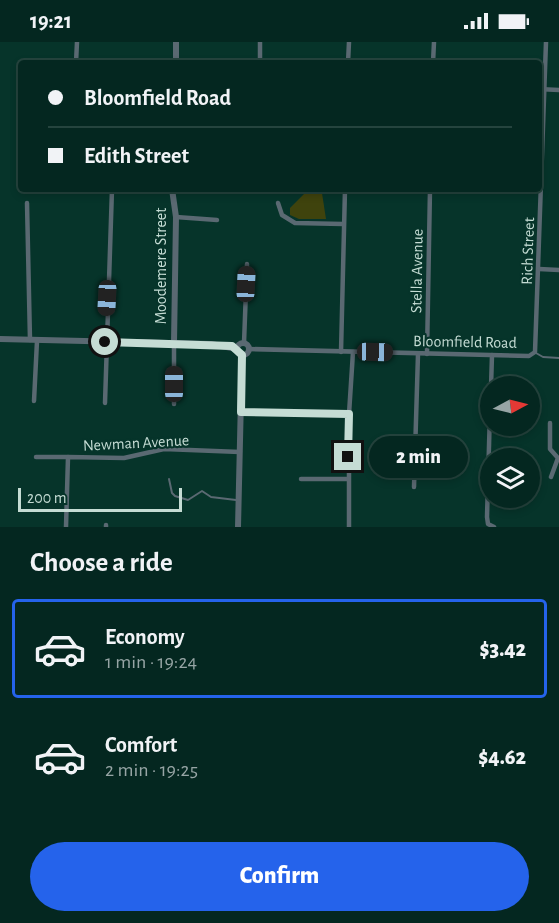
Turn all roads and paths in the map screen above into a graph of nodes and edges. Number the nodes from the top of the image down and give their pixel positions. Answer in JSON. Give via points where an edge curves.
{"nodes":[{"id":1,"x":77,"y":42,"type":"edge"},
{"id":2,"x":176,"y":42,"type":"edge"},
{"id":3,"x":260,"y":42,"type":"edge"},
{"id":4,"x":349,"y":42,"type":"edge"},
{"id":5,"x":434,"y":42,"type":"edge"},
{"id":6,"x":546,"y":42,"type":"edge"},
{"id":7,"x":76,"y":60,"type":"edge"},
{"id":8,"x":176,"y":60,"type":"edge"},
{"id":9,"x":260,"y":60,"type":"edge"},
{"id":10,"x":348,"y":60,"type":"edge"},
{"id":11,"x":433,"y":60,"type":"edge"},
{"id":12,"x":542,"y":80,"type":"edge"},
{"id":13,"x":542,"y":89,"type":"edge"},
{"id":14,"x":559,"y":90,"type":"edge"},
{"id":15,"x":112,"y":192,"type":"edge"},
{"id":16,"x":172,"y":192,"type":"edge"},
{"id":17,"x":345,"y":192,"type":"edge"},
{"id":18,"x":430,"y":192,"type":"edge"},
{"id":19,"x":540,"y":192,"type":"edge"},
{"id":20,"x":278,"y":202,"type":"dead end"},
{"id":21,"x":27,"y":203,"type":"dead end"},
{"id":22,"x":176,"y":217,"type":"junction"},
{"id":23,"x":217,"y":220,"type":"dead end"},
{"id":24,"x":343,"y":224,"type":"junction"},
{"id":25,"x":247,"y":264,"type":"dead end"},
{"id":26,"x":539,"y":269,"type":"junction"},
{"id":27,"x":559,"y":270,"type":"edge"},
{"id":28,"x":0,"y":339,"type":"edge"},
{"id":29,"x":34,"y":340,"type":"junction"},
{"id":30,"x":105,"y":342,"type":"junction"},
{"id":31,"x":244,"y":343,"type":"junction"},
{"id":32,"x":174,"y":344,"type":"junction"},
{"id":33,"x":237,"y":349,"type":"junction"},
{"id":34,"x":249,"y":349,"type":"junction"},
{"id":35,"x":341,"y":352,"type":"junction"},
{"id":36,"x":353,"y":352,"type":"junction"},
{"id":37,"x":535,"y":352,"type":"junction"},
{"id":38,"x":418,"y":354,"type":"junction"},
{"id":39,"x":427,"y":354,"type":"junction"},
{"id":40,"x":242,"y":355,"type":"junction"},
{"id":41,"x":492,"y":355,"type":"junction"},
{"id":42,"x":559,"y":358,"type":"edge"},
{"id":43,"x":491,"y":376,"type":"edge"},
{"id":44,"x":34,"y":401,"type":"dead end"},
{"id":45,"x":105,"y":403,"type":"dead end"},
{"id":46,"x":174,"y":404,"type":"dead end"},
{"id":47,"x":241,"y":412,"type":"junction"},
{"id":48,"x":349,"y":414,"type":"junction"},
{"id":49,"x":550,"y":423,"type":"dead end"},
{"id":50,"x":489,"y":436,"type":"edge"},
{"id":51,"x":240,"y":452,"type":"junction"},
{"id":52,"x":36,"y":457,"type":"dead end"},
{"id":53,"x":68,"y":457,"type":"junction"},
{"id":54,"x":558,"y":458,"type":"edge"},
{"id":55,"x":551,"y":477,"type":"dead end"},
{"id":56,"x":169,"y":479,"type":"dead end"},
{"id":57,"x":301,"y":479,"type":"dead end"},
{"id":58,"x":348,"y":479,"type":"junction"},
{"id":59,"x":414,"y":487,"type":"dead end"},
{"id":60,"x":239,"y":500,"type":"junction"},
{"id":61,"x":66,"y":527,"type":"edge"},
{"id":62,"x":238,"y":527,"type":"edge"},
{"id":63,"x":349,"y":527,"type":"edge"},
{"id":64,"x":494,"y":527,"type":"edge"}],
"edges":[{"from":1,"to":7,"type":"street"},
{"from":2,"to":8,"type":"street"},
{"from":3,"to":9,"type":"street"},
{"from":4,"to":10,"type":"street"},
{"from":5,"to":11,"type":"street"},
{"from":6,"to":12,"type":"street","name":"Rich Street"},
{"from":13,"to":14,"type":"street"},
{"from":15,"to":30,"type":"street"},
{"from":16,"to":22,"type":"street","name":"Moodemere Street"},
{"from":17,"to":24,"type":"street"},
{"from":18,"to":39,"type":"street","name":"Stella Avenue"},
{"from":19,"to":26,"type":"street","name":"Rich Street"},
{"from":20,"to":24,"type":"street","via":[[282,215],[296,223]]},
{"from":21,"to":29,"type":"street"},
{"from":22,"to":23,"type":"street"},
{"from":22,"to":32,"type":"street","name":"Moodemere Street"},
{"from":24,"to":35,"type":"street"},
{"from":25,"to":31,"type":"street"},
{"from":26,"to":27,"type":"street"},
{"from":26,"to":37,"type":"street","name":"Rich Street"},
{"from":28,"to":29,"type":"street"},
{"from":29,"to":30,"type":"street"},
{"from":29,"to":44,"type":"street"},
{"from":30,"to":32,"type":"street"},
{"from":30,"to":45,"type":"street"},
{"from":31,"to":33,"type":"street"},
{"from":31,"to":34,"type":"street"},
{"from":32,"to":33,"type":"street"},
{"from":32,"to":46,"type":"street"},
{"from":33,"to":40,"type":"street"},
{"from":34,"to":35,"type":"street","name":"Bloomfield Road"},
{"from":34,"to":40,"type":"street"},
{"from":35,"to":36,"type":"street","name":"Bloomfield Road"},
{"from":36,"to":38,"type":"street","name":"Bloomfield Road"},
{"from":36,"to":48,"type":"street"},
{"from":37,"to":41,"type":"street","name":"Bloomfield Road","via":[[529,356]]},
{"from":37,"to":42,"type":"lane"},
{"from":38,"to":39,"type":"street","name":"Bloomfield Road"},
{"from":38,"to":59,"type":"street"},
{"from":39,"to":41,"type":"street","name":"Bloomfield Road"},
{"from":40,"to":47,"type":"street"},
{"from":41,"to":43,"type":"street"},
{"from":47,"to":48,"type":"street"},
{"from":47,"to":51,"type":"street"},
{"from":48,"to":58,"type":"street"},
{"from":49,"to":54,"type":"street","via":[[550,449]]},
{"from":50,"to":64,"type":"street","via":[[487,517],[488,524]]},
{"from":51,"to":53,"type":"street","name":"Newman Avenue","via":[[164,449],[124,458]]},
{"from":51,"to":60,"type":"street"},
{"from":52,"to":53,"type":"street"},
{"from":53,"to":61,"type":"street","name":"Newman Avenue"},
{"from":54,"to":55,"type":"street"},
{"from":56,"to":60,"type":"lane","via":[[175,496],[186,501],[202,491],[214,498]]},
{"from":57,"to":58,"type":"street"},
{"from":58,"to":63,"type":"street"},
{"from":60,"to":62,"type":"street"}]}
